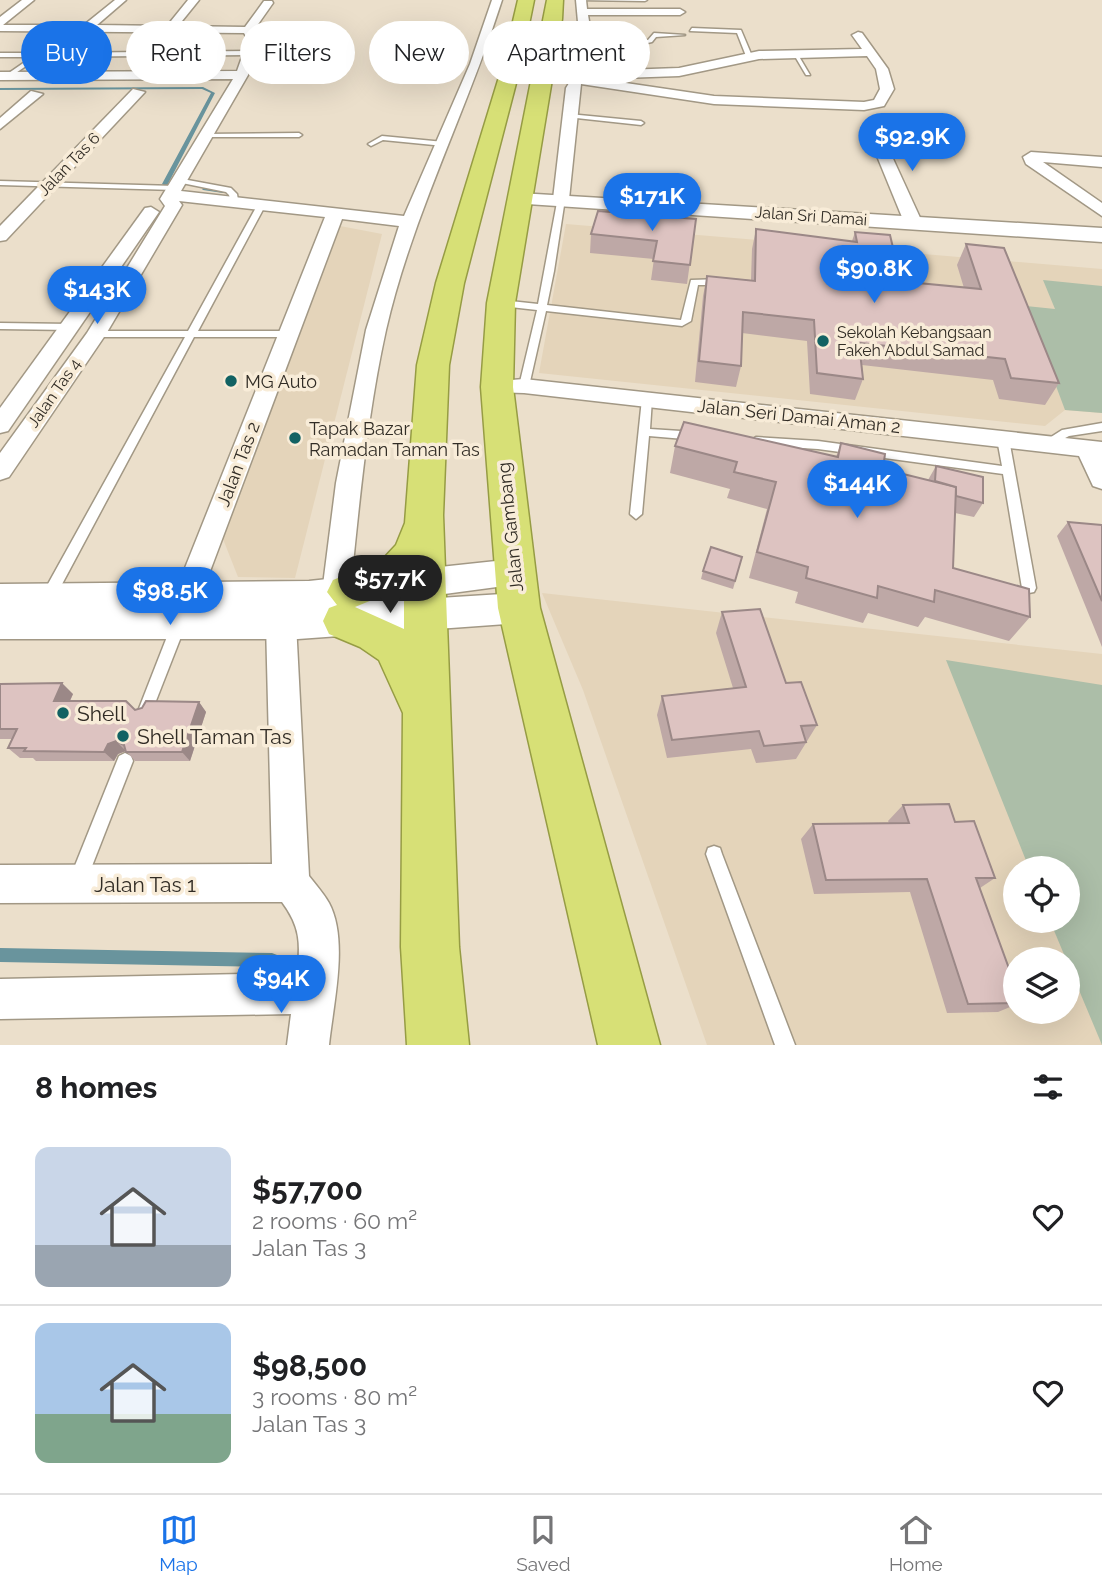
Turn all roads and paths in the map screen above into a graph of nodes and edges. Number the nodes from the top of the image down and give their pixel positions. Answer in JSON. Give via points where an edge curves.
{"nodes":[{"id":1,"x":29,"y":0,"type":"edge"},
{"id":2,"x":121,"y":0,"type":"edge"},
{"id":3,"x":194,"y":0,"type":"edge"},
{"id":4,"x":497,"y":0,"type":"edge"},
{"id":5,"x":526,"y":0,"type":"edge"},
{"id":6,"x":555,"y":0,"type":"edge"},
{"id":7,"x":645,"y":0,"type":"edge"},
{"id":8,"x":268,"y":3,"type":"dead end"},
{"id":9,"x":582,"y":4,"type":"edge"},
{"id":10,"x":680,"y":12,"type":"dead end"},
{"id":11,"x":96,"y":21,"type":"edge"},
{"id":12,"x":177,"y":21,"type":"edge"},
{"id":13,"x":255,"y":21,"type":"edge"},
{"id":14,"x":554,"y":21,"type":"edge"},
{"id":15,"x":0,"y":22,"type":"edge"},
{"id":16,"x":0,"y":28,"type":"edge"},
{"id":17,"x":21,"y":28,"type":"edge"},
{"id":18,"x":692,"y":30,"type":"dead end"},
{"id":19,"x":682,"y":35,"type":"dead end"},
{"id":20,"x":858,"y":35,"type":"dead end"},
{"id":21,"x":650,"y":41,"type":"edge"},
{"id":22,"x":868,"y":52,"type":"junction"},
{"id":23,"x":240,"y":53,"type":"edge"},
{"id":24,"x":112,"y":54,"type":"edge"},
{"id":25,"x":795,"y":54,"type":"junction"},
{"id":26,"x":0,"y":55,"type":"edge"},
{"id":27,"x":21,"y":55,"type":"edge"},
{"id":28,"x":749,"y":56,"type":"junction"},
{"id":29,"x":21,"y":66,"type":"edge"},
{"id":30,"x":808,"y":74,"type":"dead end"},
{"id":31,"x":240,"y":75,"type":"edge"},
{"id":32,"x":650,"y":75,"type":"edge"},
{"id":33,"x":4,"y":76,"type":"edge"},
{"id":34,"x":240,"y":78,"type":"edge"},
{"id":35,"x":540,"y":84,"type":"edge"},
{"id":36,"x":570,"y":84,"type":"edge"},
{"id":37,"x":576,"y":84,"type":"edge"},
{"id":38,"x":599,"y":84,"type":"edge"},
{"id":39,"x":138,"y":92,"type":"dead end"},
{"id":40,"x":36,"y":94,"type":"dead end"},
{"id":41,"x":538,"y":99,"type":"junction"},
{"id":42,"x":569,"y":116,"type":"junction"},
{"id":43,"x":641,"y":123,"type":"dead end"},
{"id":44,"x":0,"y":125,"type":"edge"},
{"id":45,"x":299,"y":135,"type":"dead end"},
{"id":46,"x":205,"y":136,"type":"junction"},
{"id":47,"x":877,"y":139,"type":"dead end"},
{"id":48,"x":370,"y":144,"type":"dead end"},
{"id":49,"x":444,"y":144,"type":"junction"},
{"id":50,"x":1101,"y":163,"type":"edge"},
{"id":51,"x":52,"y":182,"type":"junction"},
{"id":52,"x":0,"y":183,"type":"edge"},
{"id":53,"x":174,"y":190,"type":"junction"},
{"id":54,"x":519,"y":199,"type":"junction"},
{"id":55,"x":561,"y":200,"type":"junction"},
{"id":56,"x":262,"y":204,"type":"junction"},
{"id":57,"x":1102,"y":211,"type":"edge"},
{"id":58,"x":336,"y":212,"type":"junction"},
{"id":59,"x":410,"y":222,"type":"junction"},
{"id":60,"x":913,"y":222,"type":"junction"},
{"id":61,"x":1102,"y":235,"type":"edge"},
{"id":62,"x":0,"y":236,"type":"edge"},
{"id":63,"x":734,"y":283,"type":"edge"},
{"id":64,"x":501,"y":303,"type":"junction"},
{"id":65,"x":541,"y":307,"type":"junction"},
{"id":66,"x":0,"y":326,"type":"edge"},
{"id":67,"x":71,"y":327,"type":"junction"},
{"id":68,"x":96,"y":334,"type":"junction"},
{"id":69,"x":191,"y":334,"type":"junction"},
{"id":70,"x":287,"y":334,"type":"junction"},
{"id":71,"x":510,"y":386,"type":"junction"},
{"id":72,"x":646,"y":399,"type":"junction"},
{"id":73,"x":0,"y":425,"type":"edge"},
{"id":74,"x":1102,"y":427,"type":"edge"},
{"id":75,"x":644,"y":432,"type":"junction"},
{"id":76,"x":711,"y":437,"type":"edge"},
{"id":77,"x":737,"y":439,"type":"edge"},
{"id":78,"x":1003,"y":439,"type":"junction"},
{"id":79,"x":1046,"y":444,"type":"junction"},
{"id":80,"x":1095,"y":449,"type":"edge"},
{"id":81,"x":0,"y":471,"type":"edge"},
{"id":82,"x":1010,"y":471,"type":"junction"},
{"id":83,"x":1102,"y":480,"type":"edge"},
{"id":84,"x":636,"y":514,"type":"dead end"},
{"id":85,"x":424,"y":515,"type":"junction"},
{"id":86,"x":1029,"y":588,"type":"edge"},
{"id":87,"x":517,"y":590,"type":"junction"},
{"id":88,"x":47,"y":598,"type":"junction"},
{"id":89,"x":0,"y":599,"type":"edge"},
{"id":90,"x":425,"y":599,"type":"junction"},
{"id":91,"x":342,"y":602,"type":"junction"},
{"id":92,"x":183,"y":611,"type":"junction"},
{"id":93,"x":281,"y":623,"type":"junction"},
{"id":94,"x":0,"y":624,"type":"edge"},
{"id":95,"x":145,"y":711,"type":"edge"},
{"id":96,"x":426,"y":717,"type":"junction"},
{"id":97,"x":125,"y":761,"type":"edge"},
{"id":98,"x":714,"y":855,"type":"dead end"},
{"id":99,"x":0,"y":884,"type":"edge"},
{"id":100,"x":77,"y":884,"type":"junction"},
{"id":101,"x":291,"y":884,"type":"junction"},
{"id":102,"x":316,"y":993,"type":"junction"},
{"id":103,"x":0,"y":999,"type":"edge"},
{"id":104,"x":308,"y":1045,"type":"edge"},
{"id":105,"x":438,"y":1045,"type":"edge"},
{"id":106,"x":629,"y":1045,"type":"edge"},
{"id":107,"x":785,"y":1045,"type":"edge"}],
"edges":[{"from":1,"to":15,"type":"street"},
{"from":2,"to":11,"type":"street"},
{"from":3,"to":12,"type":"street"},
{"from":4,"to":49,"type":"street"},
{"from":5,"to":85,"type":"highway","via":[[450,283],[433,365]]},
{"from":6,"to":14,"type":"highway","name":"Jalan Gambang"},
{"from":7,"to":9,"type":"lane"},
{"from":8,"to":13,"type":"street"},
{"from":9,"to":10,"type":"street"},
{"from":16,"to":17,"type":"street"},
{"from":18,"to":28,"type":"lane","via":[[738,31]]},
{"from":19,"to":21,"type":"lane","via":[[654,35]]},
{"from":20,"to":22,"type":"street"},
{"from":22,"to":25,"type":"street"},
{"from":22,"to":38,"type":"street","via":[[882,69],[887,89],[879,103],[864,106],[714,100]]},
{"from":23,"to":24,"type":"lane"},
{"from":25,"to":28,"type":"street"},
{"from":25,"to":30,"type":"lane"},
{"from":26,"to":27,"type":"lane"},
{"from":28,"to":32,"type":"street"},
{"from":29,"to":33,"type":"lane"},
{"from":31,"to":33,"type":"street"},
{"from":34,"to":46,"type":"street"},
{"from":35,"to":41,"type":"highway","name":"Jalan Gambang"},
{"from":36,"to":41,"type":"highway"},
{"from":37,"to":42,"type":"street"},
{"from":39,"to":51,"type":"street","name":"Jalan Tas 6"},
{"from":40,"to":44,"type":"street"},
{"from":41,"to":54,"type":"highway","name":"Jalan Gambang"},
{"from":42,"to":43,"type":"lane"},
{"from":42,"to":55,"type":"street"},
{"from":45,"to":46,"type":"lane"},
{"from":46,"to":53,"type":"street"},
{"from":47,"to":60,"type":"street"},
{"from":48,"to":49,"type":"lane","via":[[382,138]]},
{"from":49,"to":59,"type":"street"},
{"from":50,"to":57,"type":"street","via":[[1031,157]]},
{"from":51,"to":52,"type":"lane"},
{"from":51,"to":53,"type":"lane"},
{"from":51,"to":62,"type":"street","name":"Jalan Tas 6"},
{"from":53,"to":56,"type":"street"},
{"from":53,"to":67,"type":"street","name":"Jalan Tas 4","via":[[156,205]]},
{"from":53,"to":68,"type":"street","name":"Jalan Tas 4","via":[[174,205]]},
{"from":54,"to":55,"type":"street","name":"Jalan Sri Damai"},
{"from":54,"to":64,"type":"highway","name":"Jalan Gambang"},
{"from":55,"to":60,"type":"street","name":"Jalan Sri Damai"},
{"from":55,"to":65,"type":"lane"},
{"from":56,"to":58,"type":"street"},
{"from":56,"to":69,"type":"lane"},
{"from":58,"to":59,"type":"street"},
{"from":58,"to":70,"type":"street","name":"Jalan Tas 2"},
{"from":59,"to":91,"type":"street","via":[[367,374]]},
{"from":60,"to":61,"type":"street","name":"Jalan Sri Damai"},
{"from":63,"to":65,"type":"lane","via":[[694,282],[682,323]]},
{"from":64,"to":65,"type":"lane"},
{"from":64,"to":71,"type":"highway","name":"Jalan Gambang"},
{"from":65,"to":71,"type":"lane"},
{"from":66,"to":67,"type":"lane"},
{"from":67,"to":73,"type":"street","name":"Jalan Tas 4"},
{"from":68,"to":69,"type":"lane"},
{"from":68,"to":81,"type":"street","name":"Jalan Tas 4"},
{"from":69,"to":70,"type":"lane"},
{"from":69,"to":88,"type":"lane"},
{"from":70,"to":92,"type":"street","name":"Jalan Tas 2"},
{"from":71,"to":72,"type":"street","name":"Jalan Seri Damai Aman 2"},
{"from":71,"to":87,"type":"highway","name":"Jalan Gambang"},
{"from":72,"to":75,"type":"lane"},
{"from":72,"to":78,"type":"street","name":"Jalan Seri Damai Aman 2"},
{"from":74,"to":79,"type":"lane","via":[[1066,433]]},
{"from":75,"to":76,"type":"lane"},
{"from":75,"to":84,"type":"lane"},
{"from":77,"to":82,"type":"lane"},
{"from":78,"to":79,"type":"street","name":"Jalan Seri Damai Aman 2"},
{"from":78,"to":82,"type":"lane"},
{"from":79,"to":80,"type":"street","name":"Jalan Seri Damai Aman 2"},
{"from":80,"to":83,"type":"street"},
{"from":82,"to":86,"type":"lane"},
{"from":85,"to":90,"type":"highway"},
{"from":85,"to":91,"type":"highway","via":[[418,544],[406,565]]},
{"from":87,"to":90,"type":"street"},
{"from":87,"to":106,"type":"highway","name":"Jalan Gambang"},
{"from":88,"to":89,"type":"street"},
{"from":88,"to":92,"type":"street"},
{"from":90,"to":91,"type":"street"},
{"from":90,"to":96,"type":"highway"},
{"from":91,"to":92,"type":"street"},
{"from":91,"to":93,"type":"street"},
{"from":91,"to":96,"type":"highway","via":[[388,638],[411,675]]},
{"from":92,"to":93,"type":"street"},
{"from":92,"to":94,"type":"street"},
{"from":92,"to":95,"type":"lane"},
{"from":93,"to":101,"type":"street"},
{"from":96,"to":105,"type":"highway","via":[[429,947]]},
{"from":97,"to":100,"type":"lane"},
{"from":98,"to":107,"type":"lane"},
{"from":99,"to":100,"type":"street","name":"Jalan Tas 1"},
{"from":100,"to":101,"type":"street","name":"Jalan Tas 1"},
{"from":101,"to":102,"type":"street","via":[[315,915]]},
{"from":102,"to":103,"type":"street"},
{"from":102,"to":104,"type":"street"}]}
